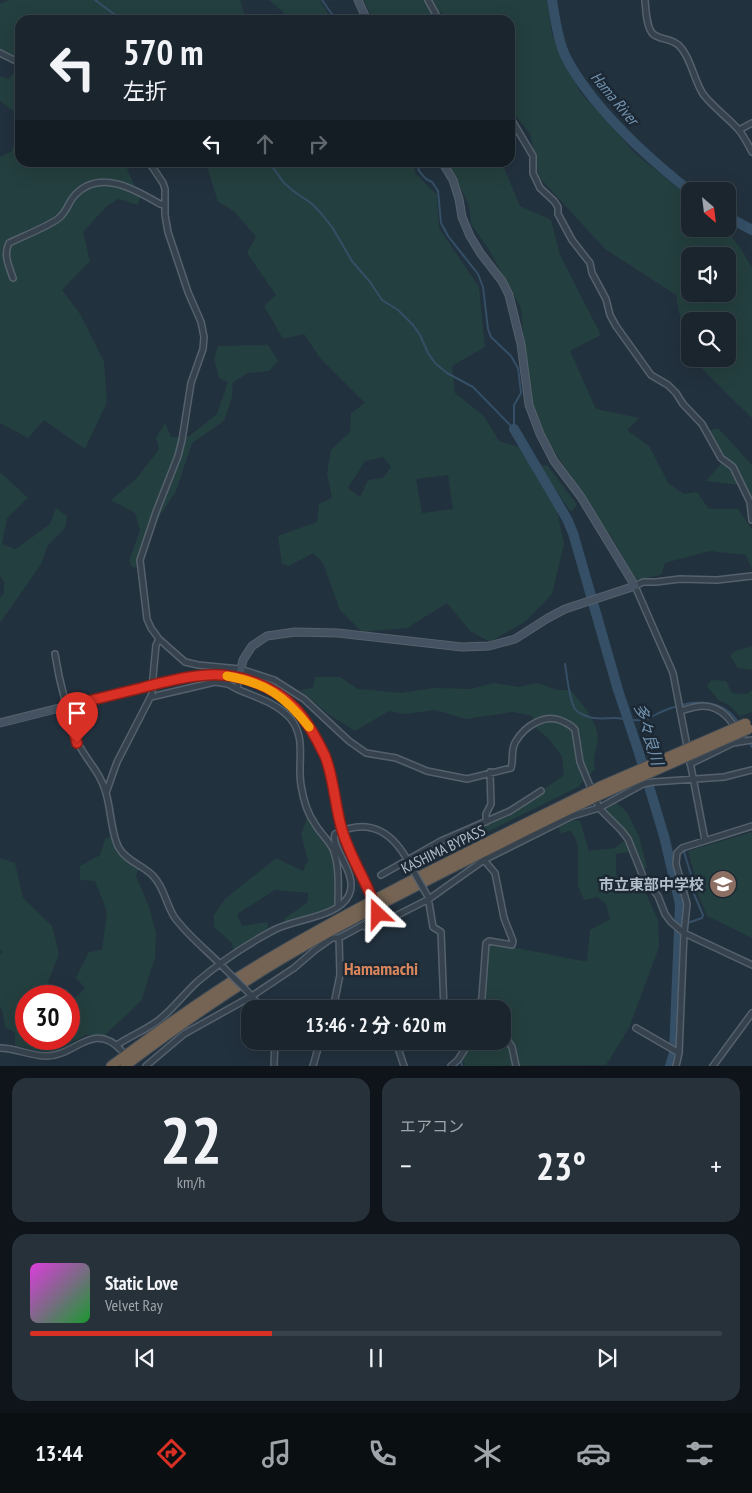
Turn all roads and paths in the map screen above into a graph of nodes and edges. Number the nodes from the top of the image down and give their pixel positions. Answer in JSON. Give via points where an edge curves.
{"nodes":[{"id":1,"x":358,"y":0,"type":"edge"},
{"id":2,"x":428,"y":0,"type":"edge"},
{"id":3,"x":645,"y":0,"type":"edge"},
{"id":4,"x":365,"y":15,"type":"edge"},
{"id":5,"x":436,"y":15,"type":"edge"},
{"id":6,"x":0,"y":53,"type":"edge"},
{"id":7,"x":15,"y":60,"type":"edge"},
{"id":8,"x":752,"y":123,"type":"edge"},
{"id":9,"x":515,"y":125,"type":"edge"},
{"id":10,"x":739,"y":130,"type":"junction"},
{"id":11,"x":752,"y":152,"type":"edge"},
{"id":12,"x":152,"y":167,"type":"edge"},
{"id":13,"x":445,"y":167,"type":"edge"},
{"id":14,"x":164,"y":204,"type":"junction"},
{"id":15,"x":13,"y":278,"type":"dead end"},
{"id":16,"x":752,"y":520,"type":"edge"},
{"id":17,"x":752,"y":576,"type":"edge"},
{"id":18,"x":635,"y":586,"type":"junction"},
{"id":19,"x":158,"y":639,"type":"junction"},
{"id":20,"x":55,"y":654,"type":"dead end"},
{"id":21,"x":240,"y":669,"type":"junction"},
{"id":22,"x":239,"y":678,"type":"junction"},
{"id":23,"x":237,"y":689,"type":"junction"},
{"id":24,"x":152,"y":696,"type":"junction"},
{"id":25,"x":68,"y":706,"type":"junction"},
{"id":26,"x":680,"y":711,"type":"junction"},
{"id":27,"x":0,"y":723,"type":"edge"},
{"id":28,"x":750,"y":725,"type":"edge"},
{"id":29,"x":743,"y":740,"type":"junction"},
{"id":30,"x":752,"y":740,"type":"edge"},
{"id":31,"x":690,"y":764,"type":"junction"},
{"id":32,"x":752,"y":770,"type":"edge"},
{"id":33,"x":490,"y":772,"type":"junction"},
{"id":34,"x":693,"y":780,"type":"junction"},
{"id":35,"x":541,"y":791,"type":"dead end"},
{"id":36,"x":598,"y":792,"type":"junction"},
{"id":37,"x":106,"y":793,"type":"junction"},
{"id":38,"x":599,"y":808,"type":"junction"},
{"id":39,"x":486,"y":822,"type":"junction"},
{"id":40,"x":752,"y":826,"type":"edge"},
{"id":41,"x":342,"y":830,"type":"junction"},
{"id":42,"x":705,"y":840,"type":"junction"},
{"id":43,"x":484,"y":860,"type":"junction"},
{"id":44,"x":409,"y":863,"type":"junction"},
{"id":45,"x":381,"y":875,"type":"dead end"},
{"id":46,"x":428,"y":897,"type":"junction"},
{"id":47,"x":374,"y":904,"type":"junction"},
{"id":48,"x":338,"y":906,"type":"junction"},
{"id":49,"x":363,"y":925,"type":"junction"},
{"id":50,"x":685,"y":928,"type":"junction"},
{"id":51,"x":339,"y":938,"type":"junction"},
{"id":52,"x":220,"y":964,"type":"junction"},
{"id":53,"x":752,"y":965,"type":"edge"},
{"id":54,"x":251,"y":994,"type":"junction"},
{"id":55,"x":255,"y":1000,"type":"edge"},
{"id":56,"x":335,"y":1000,"type":"edge"},
{"id":57,"x":444,"y":1000,"type":"edge"},
{"id":58,"x":481,"y":1000,"type":"edge"},
{"id":59,"x":752,"y":1013,"type":"edge"},
{"id":60,"x":636,"y":1028,"type":"dead end"},
{"id":61,"x":511,"y":1046,"type":"edge"},
{"id":62,"x":0,"y":1048,"type":"edge"},
{"id":63,"x":275,"y":1050,"type":"edge"},
{"id":64,"x":317,"y":1050,"type":"edge"},
{"id":65,"x":399,"y":1050,"type":"edge"},
{"id":66,"x":466,"y":1050,"type":"edge"},
{"id":67,"x":679,"y":1053,"type":"junction"},
{"id":68,"x":459,"y":1063,"type":"edge"},
{"id":69,"x":112,"y":1066,"type":"edge"},
{"id":70,"x":125,"y":1066,"type":"edge"},
{"id":71,"x":146,"y":1066,"type":"edge"},
{"id":72,"x":274,"y":1066,"type":"edge"},
{"id":73,"x":313,"y":1066,"type":"edge"},
{"id":74,"x":404,"y":1066,"type":"edge"},
{"id":75,"x":451,"y":1066,"type":"edge"},
{"id":76,"x":516,"y":1066,"type":"edge"},
{"id":77,"x":676,"y":1066,"type":"edge"},
{"id":78,"x":713,"y":1066,"type":"edge"}],
"edges":[{"from":1,"to":4,"type":"street"},
{"from":2,"to":5,"type":"street"},
{"from":3,"to":10,"type":"street","via":[[652,33],[671,40],[684,50],[704,95]]},
{"from":6,"to":7,"type":"street"},
{"from":8,"to":10,"type":"street"},
{"from":9,"to":16,"type":"street","via":[[533,156],[533,173],[540,188],[558,207],[558,214],[572,240],[590,263],[616,326],[651,375],[676,393],[702,424],[721,458],[733,467],[750,502]]},
{"from":10,"to":11,"type":"street"},
{"from":12,"to":14,"type":"street","via":[[164,189]]},
{"from":13,"to":18,"type":"street","via":[[459,198],[470,236],[509,294],[521,344],[529,405],[540,434]]},
{"from":14,"to":15,"type":"street","via":[[118,183],[105,182],[82,188],[60,218],[8,244],[6,256]]},
{"from":14,"to":19,"type":"street","via":[[168,232],[204,337],[193,372],[180,448],[140,560],[147,619]]},
{"from":17,"to":18,"type":"street","via":[[643,582]]},
{"from":18,"to":21,"type":"street","via":[[565,609],[515,639],[489,646],[462,647],[338,633],[277,634],[252,646]]},
{"from":18,"to":26,"type":"street","via":[[673,673]]},
{"from":19,"to":21,"type":"street","via":[[185,662]]},
{"from":19,"to":24,"type":"street","bridge":true},
{"from":20,"to":25,"type":"street"},
{"from":21,"to":22,"type":"street"},
{"from":21,"to":33,"type":"street","via":[[274,680],[304,698],[349,742],[366,752],[396,758],[427,771],[467,779]]},
{"from":22,"to":23,"type":"street"},
{"from":22,"to":25,"type":"street","via":[[210,675],[179,678]]},
{"from":22,"to":41,"type":"street","via":[[273,692],[294,708],[314,733],[326,759]]},
{"from":23,"to":24,"type":"street","via":[[215,682]]},
{"from":23,"to":48,"type":"street","via":[[278,707],[291,718],[300,734],[303,796],[315,824],[333,850],[338,871]]},
{"from":24,"to":37,"type":"street"},
{"from":25,"to":27,"type":"street"},
{"from":25,"to":37,"type":"street","via":[[77,743],[93,765]]},
{"from":26,"to":29,"type":"street","via":[[702,706],[717,709],[730,718]]},
{"from":26,"to":31,"type":"street"},
{"from":28,"to":36,"type":"highway","name":"KASHIMA BYPASS","bridge":true},
{"from":29,"to":30,"type":"street"},
{"from":29,"to":31,"type":"street"},
{"from":31,"to":34,"type":"street"},
{"from":32,"to":34,"type":"street"},
{"from":33,"to":36,"type":"street","via":[[511,768],[511,751],[516,740],[534,723],[546,718],[558,719],[575,730],[580,762]]},
{"from":33,"to":39,"type":"street","via":[[491,804]]},
{"from":34,"to":38,"type":"street","via":[[643,784]]},
{"from":34,"to":42,"type":"street"},
{"from":35,"to":39,"type":"street"},
{"from":36,"to":38,"type":"street"},
{"from":36,"to":47,"type":"highway","name":"KASHIMA BYPASS"},
{"from":37,"to":52,"type":"street","via":[[119,848],[129,859],[149,871],[163,890],[173,916]]},
{"from":38,"to":43,"type":"street","via":[[572,816]]},
{"from":38,"to":50,"type":"street","via":[[634,850],[644,879],[658,896],[665,914],[671,922]]},
{"from":39,"to":44,"type":"street","via":[[441,841]]},
{"from":40,"to":42,"type":"street"},
{"from":41,"to":44,"type":"street","via":[[361,826],[378,830],[392,839]]},
{"from":41,"to":47,"type":"street"},
{"from":41,"to":48,"type":"street","via":[[335,834],[334,840],[349,873],[351,889]]},
{"from":42,"to":50,"type":"street","via":[[677,853],[676,864],[687,904]]},
{"from":43,"to":46,"type":"street"},
{"from":43,"to":58,"type":"street","via":[[495,873],[504,918],[513,941],[512,945],[486,943]]},
{"from":44,"to":45,"type":"street"},
{"from":44,"to":46,"type":"street","bridge":true},
{"from":46,"to":49,"type":"street","via":[[374,927]]},
{"from":46,"to":57,"type":"street","via":[[433,926],[441,932]]},
{"from":47,"to":49,"type":"street","via":[[377,916]]},
{"from":47,"to":69,"type":"highway","name":"KASHIMA BYPASS","via":[[299,940],[244,974]]},
{"from":47,"to":70,"type":"highway","name":"KASHIMA BYPASS","via":[[236,988]]},
{"from":48,"to":52,"type":"street","via":[[329,912],[274,929]]},
{"from":49,"to":51,"type":"street"},
{"from":50,"to":53,"type":"street"},
{"from":50,"to":67,"type":"street"},
{"from":51,"to":54,"type":"street","via":[[332,938],[294,968]]},
{"from":51,"to":56,"type":"street","via":[[339,980]]},
{"from":52,"to":54,"type":"street","bridge":true},
{"from":52,"to":62,"type":"street","via":[[159,1020],[119,1048],[106,1039],[96,1038],[85,1040],[58,1055],[36,1055]]},
{"from":54,"to":55,"type":"street"},
{"from":54,"to":71,"type":"street","via":[[184,1034]]},
{"from":59,"to":78,"type":"street"},
{"from":60,"to":67,"type":"street"},
{"from":61,"to":76,"type":"street"},
{"from":63,"to":72,"type":"street"},
{"from":64,"to":73,"type":"street"},
{"from":65,"to":74,"type":"street"},
{"from":66,"to":68,"type":"street"},
{"from":67,"to":77,"type":"street"},
{"from":68,"to":75,"type":"street"}]}
